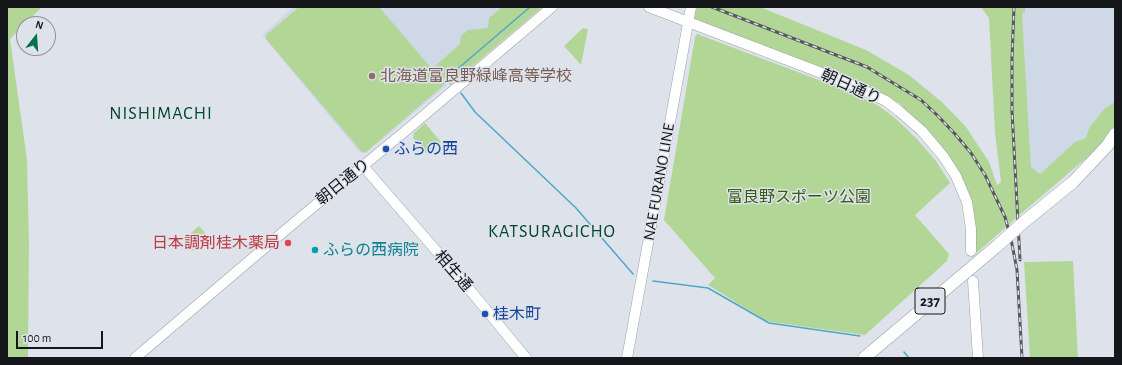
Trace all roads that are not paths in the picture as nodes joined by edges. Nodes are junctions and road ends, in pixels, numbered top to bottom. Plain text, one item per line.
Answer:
1 (552, 7) edge
2 (649, 7) edge
3 (691, 7) edge
4 (689, 22) junction
5 (1115, 134) edge
6 (363, 166) junction
7 (971, 251) dead end
8 (973, 281) dead end
9 (135, 358) edge
10 (526, 358) edge
11 (628, 358) edge
12 (864, 358) edge
13 (978, 358) edge

1 - 6 street, 朝日通り
2 - 4 street, 朝日通り
3 - 4 street, NAE FURANO LINE
4 - 7 street, 朝日通り
4 - 11 street, NAE FURANO LINE
5 - 12 highway, 237, bridge
6 - 9 street, 朝日通り
6 - 10 street, 相生通
8 - 13 street

